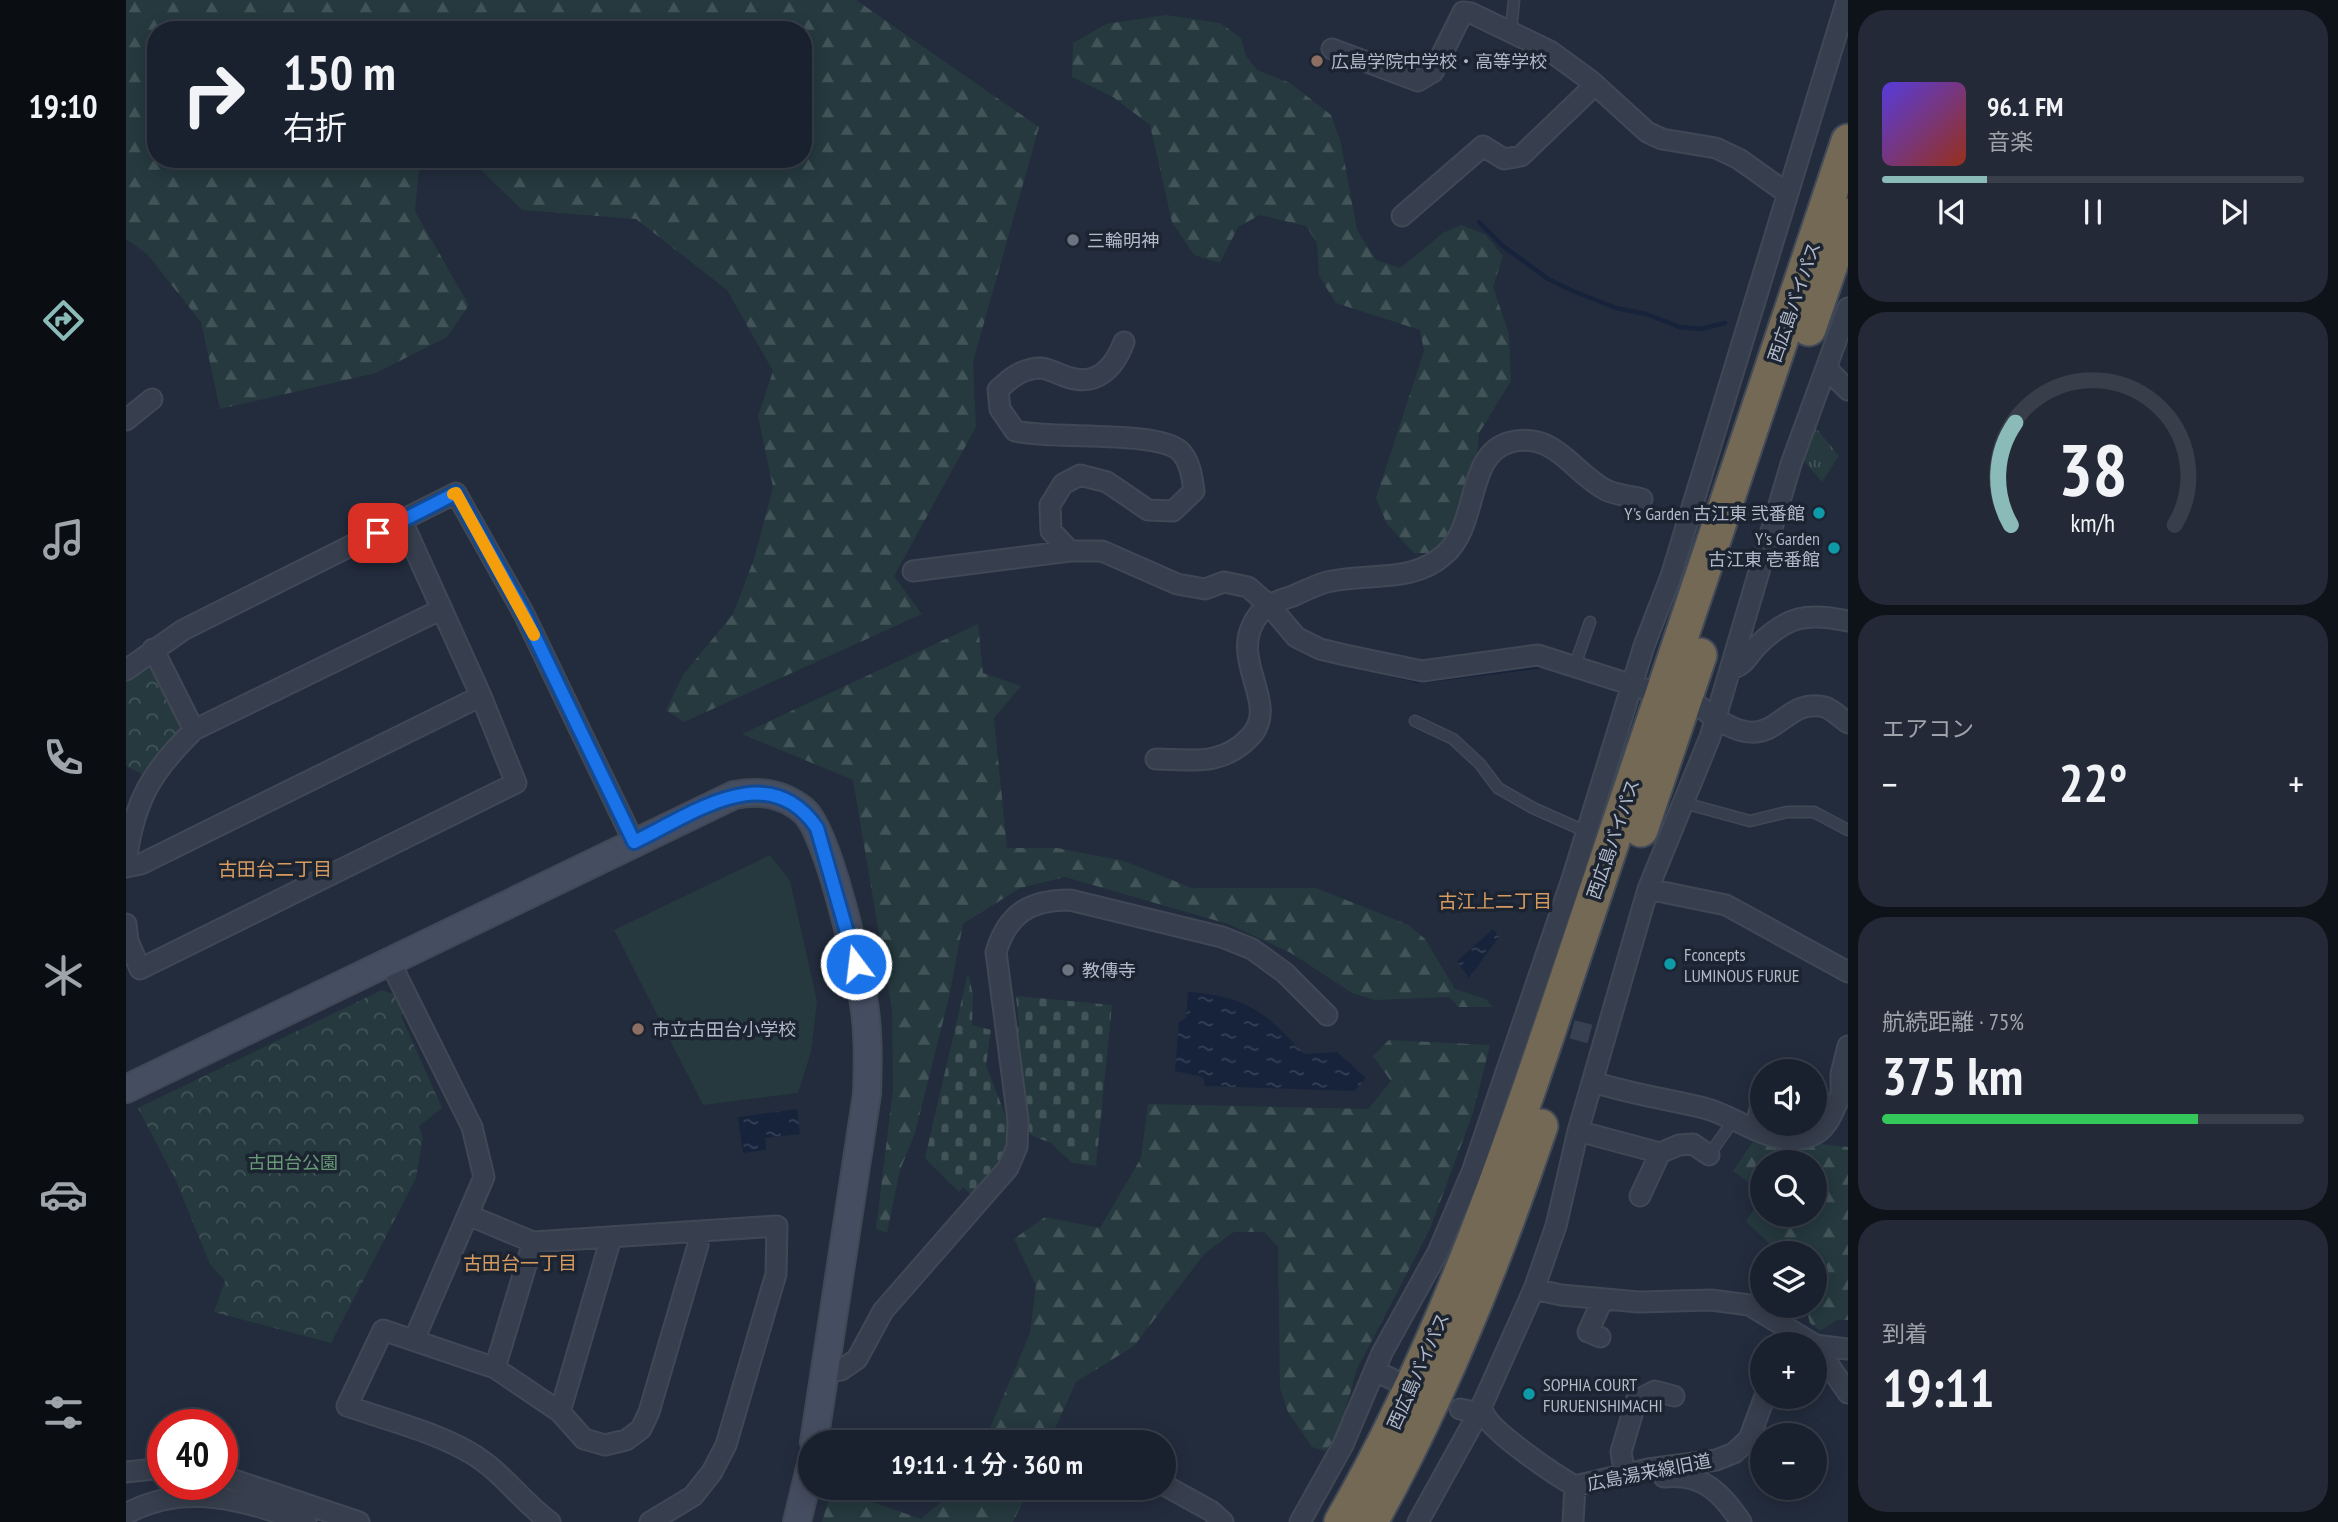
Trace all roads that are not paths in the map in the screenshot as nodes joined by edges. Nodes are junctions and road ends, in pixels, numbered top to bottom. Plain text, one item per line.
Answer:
1 (1514, 0) edge
2 (1847, 0) edge
3 (1511, 30) junction
4 (1332, 49) dead end
5 (1595, 85) junction
6 (1848, 141) edge
7 (1787, 193) junction
8 (1848, 215) edge
9 (1402, 216) dead end
10 (1848, 309) edge
11 (1124, 342) dead end
12 (1825, 371) junction
13 (1848, 390) edge
14 (152, 399) dead end
15 (126, 420) edge
16 (1642, 499) dead end
17 (402, 521) junction
18 (1070, 551) junction
19 (914, 571) dead end
20 (1269, 605) junction
21 (442, 609) junction
22 (1590, 622) dead end
23 (1844, 624) edge
24 (153, 649) junction
25 (1575, 665) junction
26 (1733, 668) junction
27 (126, 670) edge
28 (1640, 687) junction
29 (481, 696) junction
30 (1699, 706) dead end
31 (1716, 720) junction
32 (1415, 721) dead end
33 (1848, 723) edge
34 (194, 730) junction
35 (1156, 759) dead end
36 (1684, 803) junction
37 (1848, 830) edge
38 (1587, 832) junction
39 (634, 842) junction
40 (126, 862) edge
41 (126, 867) edge
42 (1648, 889) junction
43 (126, 924) edge
44 (390, 961) junction
45 (1848, 972) edge
46 (1327, 1015) dead end
47 (1848, 1046) edge
48 (1594, 1083) junction
49 (126, 1089) edge
50 (1845, 1094) edge
51 (1733, 1121) junction
52 (1827, 1123) edge
53 (1750, 1128) edge
54 (1578, 1132) junction
55 (1779, 1136) edge
56 (1811, 1136) edge
57 (1660, 1153) junction
58 (1709, 1155) joint
59 (1640, 1196) dead end
60 (468, 1216) junction
61 (699, 1231) junction
62 (611, 1238) junction
63 (533, 1242) junction
64 (1534, 1289) junction
65 (1603, 1299) junction
66 (1794, 1332) edge
67 (1600, 1337) dead end
68 (414, 1340) junction
69 (1827, 1346) edge
70 (1848, 1349) edge
71 (1827, 1362) edge
72 (495, 1368) junction
73 (824, 1372) junction
74 (1848, 1393) edge
75 (1674, 1396) dead end
76 (1760, 1409) edge
77 (1470, 1410) junction
78 (560, 1412) junction
79 (816, 1430) edge
80 (1648, 1469) junction
81 (147, 1470) edge
82 (126, 1472) edge
83 (1625, 1475) junction
84 (238, 1481) edge
85 (1575, 1486) junction
86 (1176, 1492) edge
87 (802, 1500) edge
88 (126, 1514) edge
89 (306, 1522) edge
90 (359, 1522) edge
91 (550, 1522) edge
92 (650, 1522) edge
93 (797, 1522) edge
94 (1223, 1522) edge
95 (1300, 1522) edge
96 (1342, 1522) edge
97 (1371, 1522) edge
98 (1419, 1522) edge
99 (1573, 1522) edge
100 (1741, 1522) edge

1 - 3 lane
2 - 7 street
3 - 4 street
3 - 5 street
5 - 7 street
5 - 9 street
6 - 96 highway, 西広島バイパス
7 - 28 street
8 - 97 highway, 西広島バイパス
10 - 12 street
11 - 18 street
12 - 13 street
12 - 26 street
14 - 15 street
16 - 20 street
17 - 21 street
17 - 24 street
17 - 39 street
18 - 19 street
18 - 20 street
20 - 25 street
20 - 35 street
21 - 29 street
21 - 34 street
22 - 25 lane
23 - 26 street
24 - 27 street
24 - 34 street
25 - 28 street
26 - 31 street
28 - 38 street
29 - 41 street
29 - 43 street
30 - 31 street
31 - 33 street
31 - 36 street
32 - 38 lane
34 - 40 street
36 - 37 lane
36 - 42 street
38 - 95 street
39 - 44 street
39 - 73 street
42 - 45 street
42 - 48 street
44 - 49 street
44 - 60 street
46 - 73 street
47 - 50 street
48 - 51 street
48 - 54 street
50 - 52 street
51 - 53 street
51 - 58 lane
54 - 57 street
54 - 64 street
55 - 56 street
57 - 58 street
57 - 59 street
60 - 63 street
60 - 68 street
61 - 62 street
61 - 78 street
61 - 92 street
62 - 63 street
62 - 78 street
63 - 72 street
64 - 65 street
64 - 77 street
65 - 66 street
65 - 67 street
68 - 72 street
68 - 91 street
69 - 70 street
71 - 74 street
72 - 78 street
73 - 79 street
75 - 83 street
76 - 80 street, 広島湯来線旧道
77 - 85 street
77 - 98 street
80 - 83 street, 広島湯来線旧道
80 - 100 street
81 - 82 street
83 - 85 street, 広島湯来線旧道
84 - 90 street
85 - 99 street, 広島湯来線旧道
86 - 94 street
87 - 93 street
88 - 89 street

